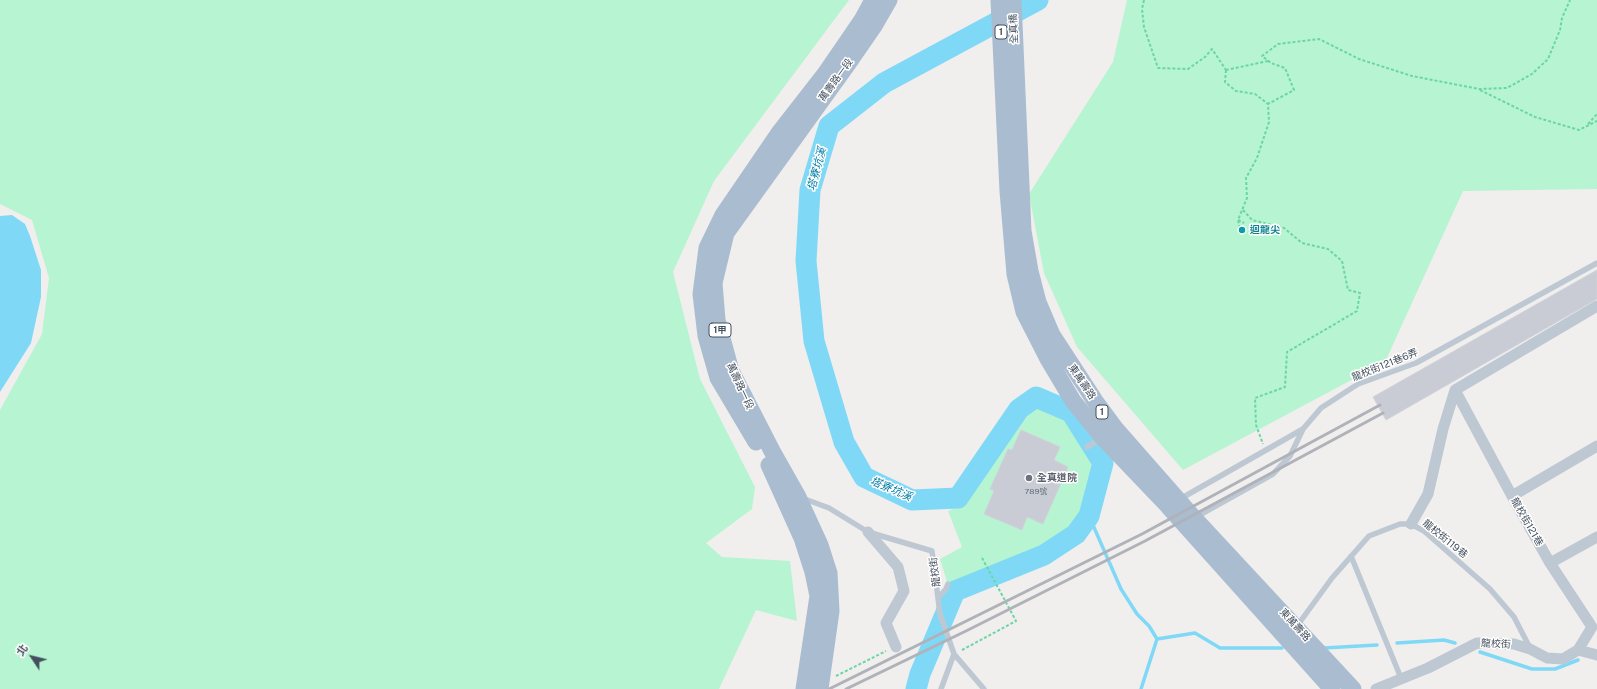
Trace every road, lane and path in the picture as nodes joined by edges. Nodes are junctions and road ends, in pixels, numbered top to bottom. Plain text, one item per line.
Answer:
1 (873, 0) edge
2 (889, 0) edge
3 (999, 0) edge
4 (1013, 0) edge
5 (1144, 0) edge
6 (1570, 0) edge
7 (1009, 61) junction
8 (1268, 61) junction
9 (1226, 70) junction
10 (1479, 89) junction
11 (1268, 104) junction
12 (1597, 114) edge
13 (1597, 121) edge
14 (1586, 127) junction
15 (1243, 210) junction
16 (1238, 220) junction
17 (1244, 223) dead end
18 (1240, 228) dead end
19 (1597, 263) edge
20 (1597, 306) edge
21 (1455, 390) junction
22 (1303, 429) junction
23 (1109, 433) junction
24 (1597, 446) edge
25 (1087, 447) dead end
26 (1265, 451) junction
27 (1512, 496) junction
28 (792, 499) junction
29 (1173, 503) junction
30 (1189, 521) junction
31 (1410, 524) junction
32 (868, 532) junction
33 (1597, 536) edge
34 (981, 556) dead end
35 (1351, 556) junction
36 (1550, 563) junction
37 (948, 584) dead end
38 (938, 598) junction
39 (1595, 626) edge
40 (1292, 633) junction
41 (896, 647) joint
42 (1530, 649) junction
43 (1578, 650) junction
44 (954, 654) junction
45 (1597, 655) edge
46 (1402, 678) junction
47 (827, 686) edge
48 (804, 689) edge
49 (941, 689) edge
50 (984, 689) edge
51 (1332, 689) edge
52 (1353, 689) edge
53 (1376, 689) edge

1 - 28 main road, 萬壽路一段 / 1甲
2 - 28 main road, 萬壽路一段 / 1甲
3 - 7 main road, 全真橋 / 1
4 - 7 main road, 全真橋 / 1
5 - 9 path
6 - 10 path
7 - 23 main road, 東萬壽路 / 1
8 - 9 path
8 - 10 path
8 - 11 path
9 - 11 path
10 - 14 path
11 - 15 path
12 - 14 path
13 - 14 path
15 - 16 path
15 - 26 path
16 - 17 path
16 - 18 path
19 - 22 lane, 龍校街121巷6弄
20 - 21 street
21 - 27 street, 龍校街121巷
21 - 31 street
22 - 26 lane, 龍校街121巷6弄
22 - 30 lane
23 - 25 lane
23 - 29 main road, 東萬壽路 / 1
24 - 27 street
26 - 29 lane, 龍校街121巷6弄
27 - 36 street, 龍校街121巷
28 - 32 lane, 龍校街
28 - 47 main road, 萬壽路一段 / 1甲
28 - 48 main road, 萬壽路一段 / 1甲
29 - 30 main road, 東萬壽路 / 1
30 - 40 main road, 東萬壽路 / 1
31 - 35 lane, 龍校街119巷
31 - 42 lane, 龍校街119巷
32 - 38 lane, 龍校街
32 - 41 street
33 - 36 street
34 - 44 path
35 - 40 lane, 龍校街119巷
35 - 46 lane
36 - 39 street, 龍校街121巷
37 - 38 lane
38 - 44 lane, 龍校街
39 - 43 street, 龍校街121巷
40 - 51 main road, 東萬壽路 / 1
40 - 52 main road, 東萬壽路 / 1
41 - 47 path
42 - 43 street, 龍校街
42 - 46 street, 龍校街
43 - 45 street
44 - 49 lane
44 - 50 lane, 龍校街
46 - 53 street, 龍校街

